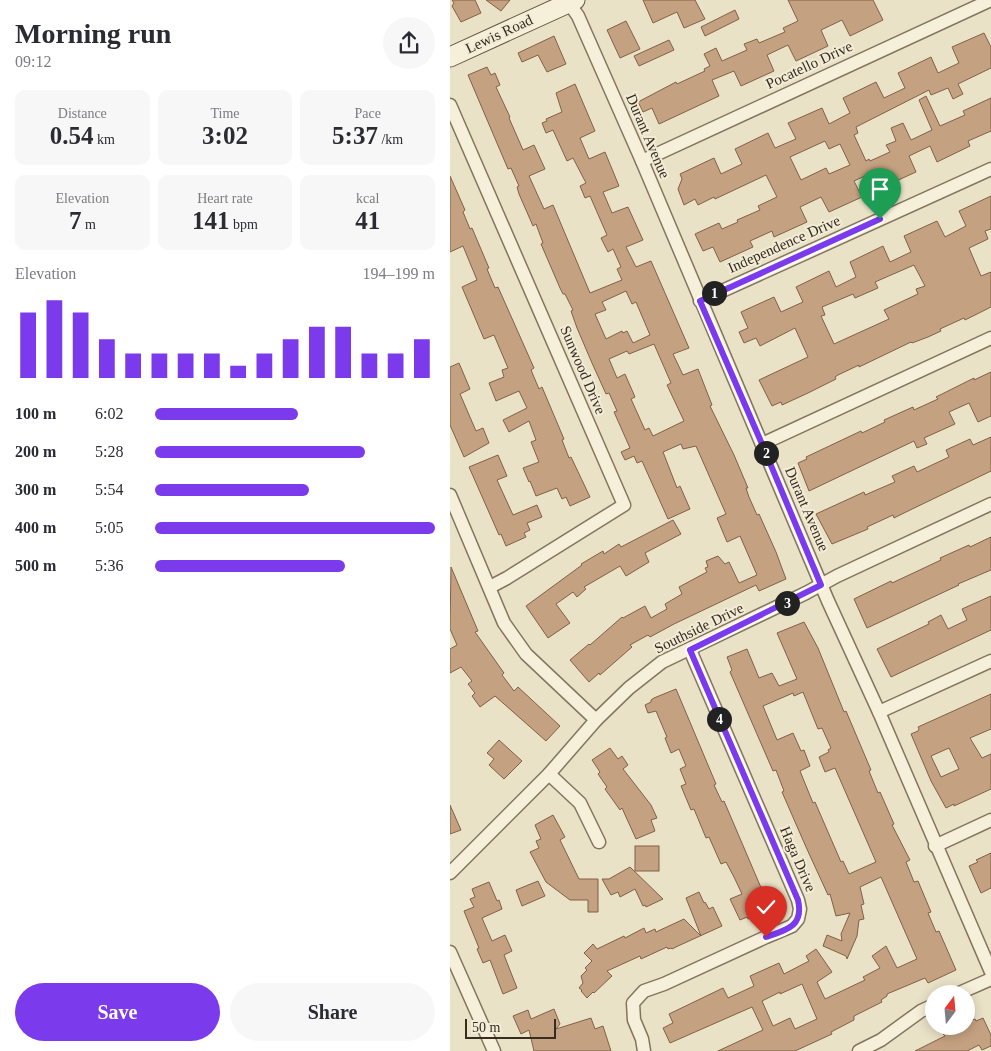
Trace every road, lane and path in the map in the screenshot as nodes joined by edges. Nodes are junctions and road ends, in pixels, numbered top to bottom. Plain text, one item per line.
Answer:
1 (991, 0) edge
2 (572, 1) edge
3 (450, 57) edge
4 (450, 105) edge
5 (642, 161) junction
6 (991, 169) edge
7 (700, 301) junction
8 (991, 338) edge
9 (762, 444) junction
10 (450, 495) edge
11 (991, 504) edge
12 (821, 585) junction
13 (490, 587) junction
14 (690, 650) junction
15 (991, 661) edge
16 (879, 712) junction
17 (596, 720) junction
18 (549, 774) junction
19 (991, 820) edge
20 (599, 842) dead end
21 (935, 846) junction
22 (450, 873) edge
23 (450, 952) edge
24 (991, 972) edge
25 (991, 979) edge
26 (975, 986) edge
27 (925, 1009) edge
28 (494, 1051) edge
29 (644, 1051) edge
30 (859, 1051) edge

1 - 5 street, Pocatello Drive
2 - 3 street, Lewis Road
2 - 5 street, Durant Avenue
4 - 13 street, Sunwood Drive
5 - 7 street, Durant Avenue
6 - 7 street, Independence Drive
7 - 9 street, Durant Avenue
8 - 9 street
9 - 12 street, Durant Avenue
10 - 13 street
11 - 12 street, Southside Drive
12 - 14 street, Southside Drive
12 - 16 street, Durant Avenue
13 - 17 street
14 - 17 street, Southside Drive
14 - 29 street, Haga Drive
15 - 16 street
16 - 21 street, Durant Avenue
17 - 18 street, Southside Drive
18 - 20 street
18 - 22 street, Southside Drive
19 - 21 street
21 - 24 street, Durant Avenue
23 - 28 street
25 - 26 street
27 - 30 street

